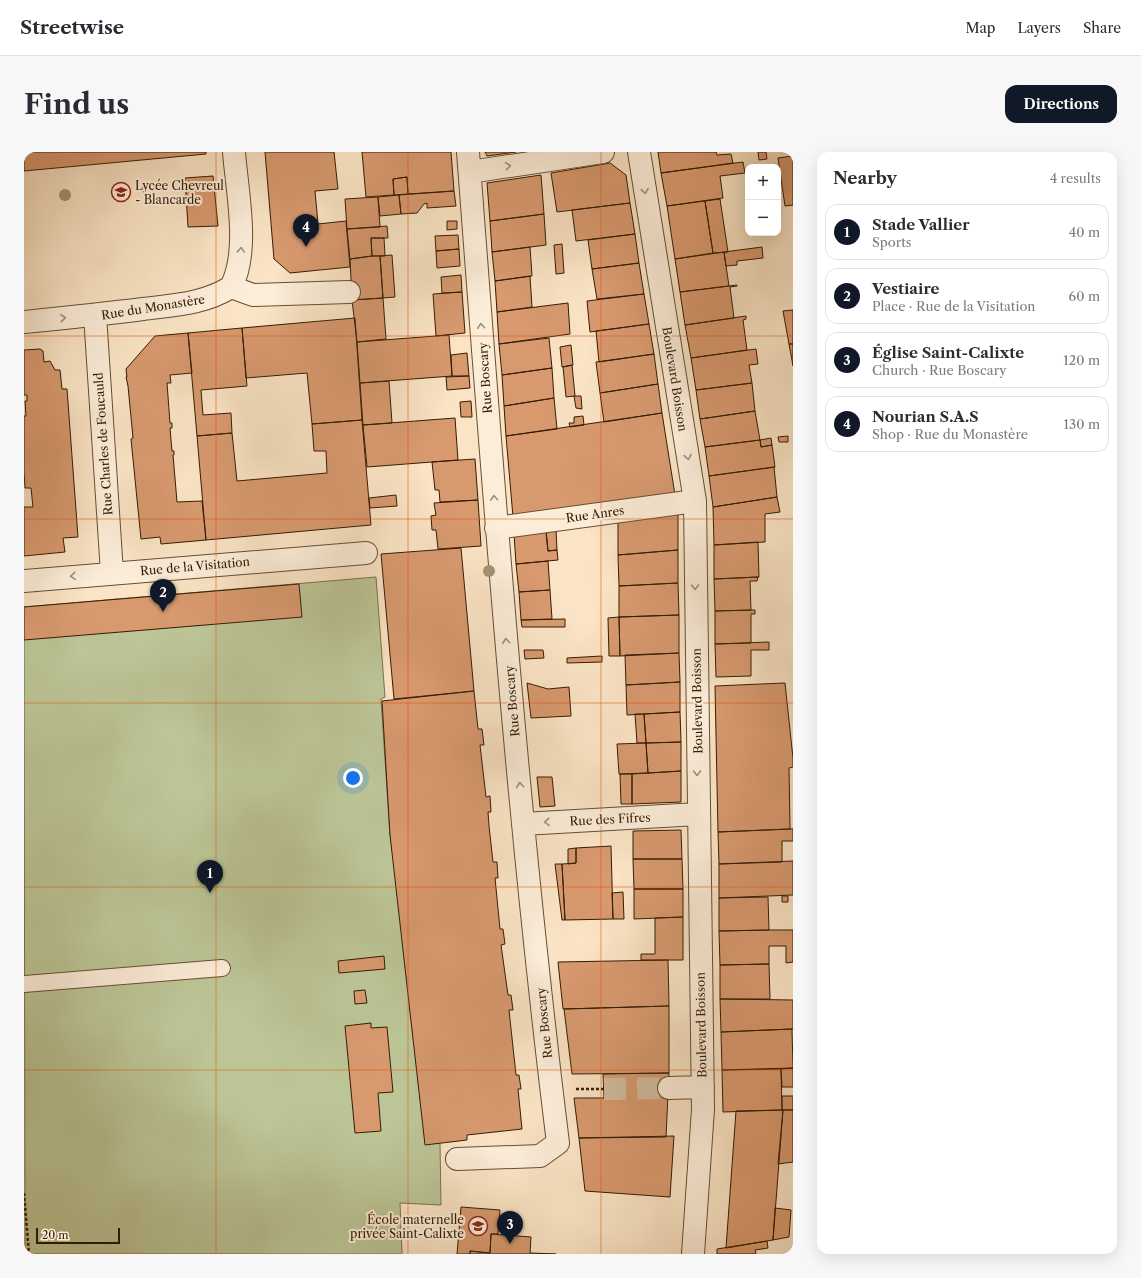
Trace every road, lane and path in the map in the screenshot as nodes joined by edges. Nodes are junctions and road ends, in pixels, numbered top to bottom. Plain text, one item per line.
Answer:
1 (234, 152) edge
2 (603, 152) edge
3 (639, 152) edge
4 (469, 162) edge
5 (231, 287) junction
6 (349, 292) dead end
7 (95, 315) junction
8 (24, 322) edge
9 (695, 501) junction
10 (496, 528) junction
11 (366, 552) dead end
12 (112, 573) junction
13 (24, 581) edge
14 (698, 814) junction
15 (523, 824) junction
16 (222, 968) dead end
17 (24, 984) edge
18 (702, 1087) junction
19 (669, 1088) tunnel mouth
20 (457, 1159) dead end
21 (24, 1193) edge
22 (29, 1254) edge
23 (693, 1254) edge

5 -> 1 street
4 -> 2 street
3 -> 9 street, Boulevard Boisson
10 -> 4 street, Rue Boscary
5 - 6 street
5 - 7 street, Rue du Monastère
8 -> 7 street, Rue du Monastère
7 - 12 street, Rue Charles de Foucauld
9 - 10 street, Rue Anres
9 -> 14 street, Boulevard Boisson
15 -> 10 street, Rue Boscary
11 - 12 street, Rue de la Visitation
12 -> 13 street, Rue de la Visitation
14 -> 15 street, Rue des Fifres
14 - 18 street, Boulevard Boisson
15 - 20 street, Rue Boscary
16 - 17 lane
18 - 19 street
18 - 23 street, Boulevard Boisson
21 - 22 path

